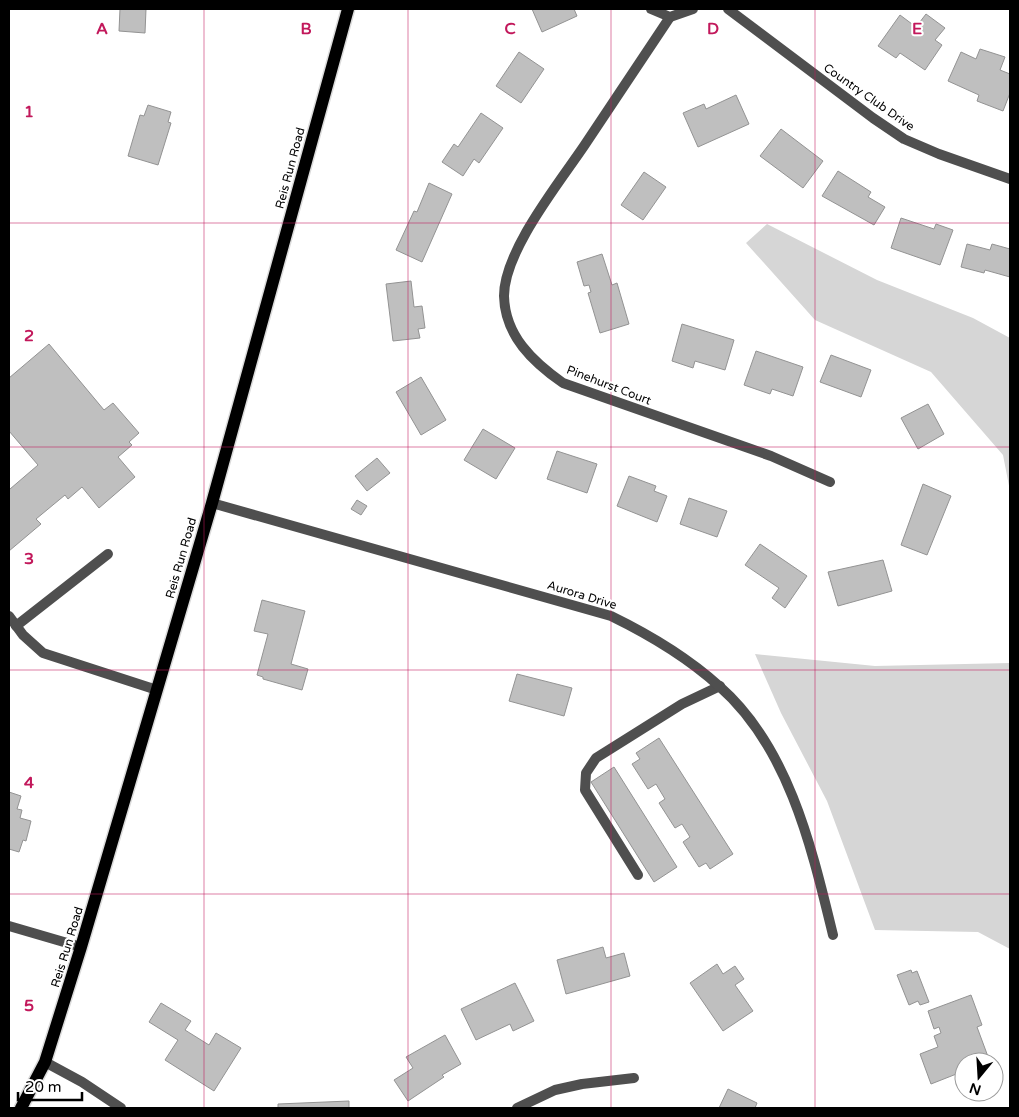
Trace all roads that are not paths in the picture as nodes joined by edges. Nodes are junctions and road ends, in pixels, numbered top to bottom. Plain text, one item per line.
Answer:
1 (348, 9) edge
2 (651, 9) edge
3 (693, 9) edge
4 (728, 9) edge
5 (670, 16) junction
6 (1010, 179) edge
7 (830, 482) dead end
8 (212, 503) junction
9 (108, 554) dead end
10 (9, 616) edge
11 (16, 626) junction
12 (720, 686) junction
13 (157, 690) junction
14 (638, 875) dead end
15 (9, 926) edge
16 (833, 935) dead end
17 (81, 948) junction
18 (45, 1062) junction
19 (634, 1078) dead end
20 (21, 1108) edge
21 (121, 1108) edge
22 (517, 1108) edge

1 - 8 main road, Reis Run Road
2 - 5 street
3 - 5 street
4 - 6 street, Country Club Drive
5 - 7 street, Pinehurst Court
8 - 12 street, Aurora Drive
8 - 13 main road, Reis Run Road
9 - 11 street
10 - 11 street
11 - 13 street
12 - 14 street
12 - 16 street, Aurora Drive
13 - 17 main road, Reis Run Road
15 - 17 street
17 - 18 main road, Reis Run Road
18 - 20 main road, Reis Run Road
18 - 21 street
19 - 22 street

